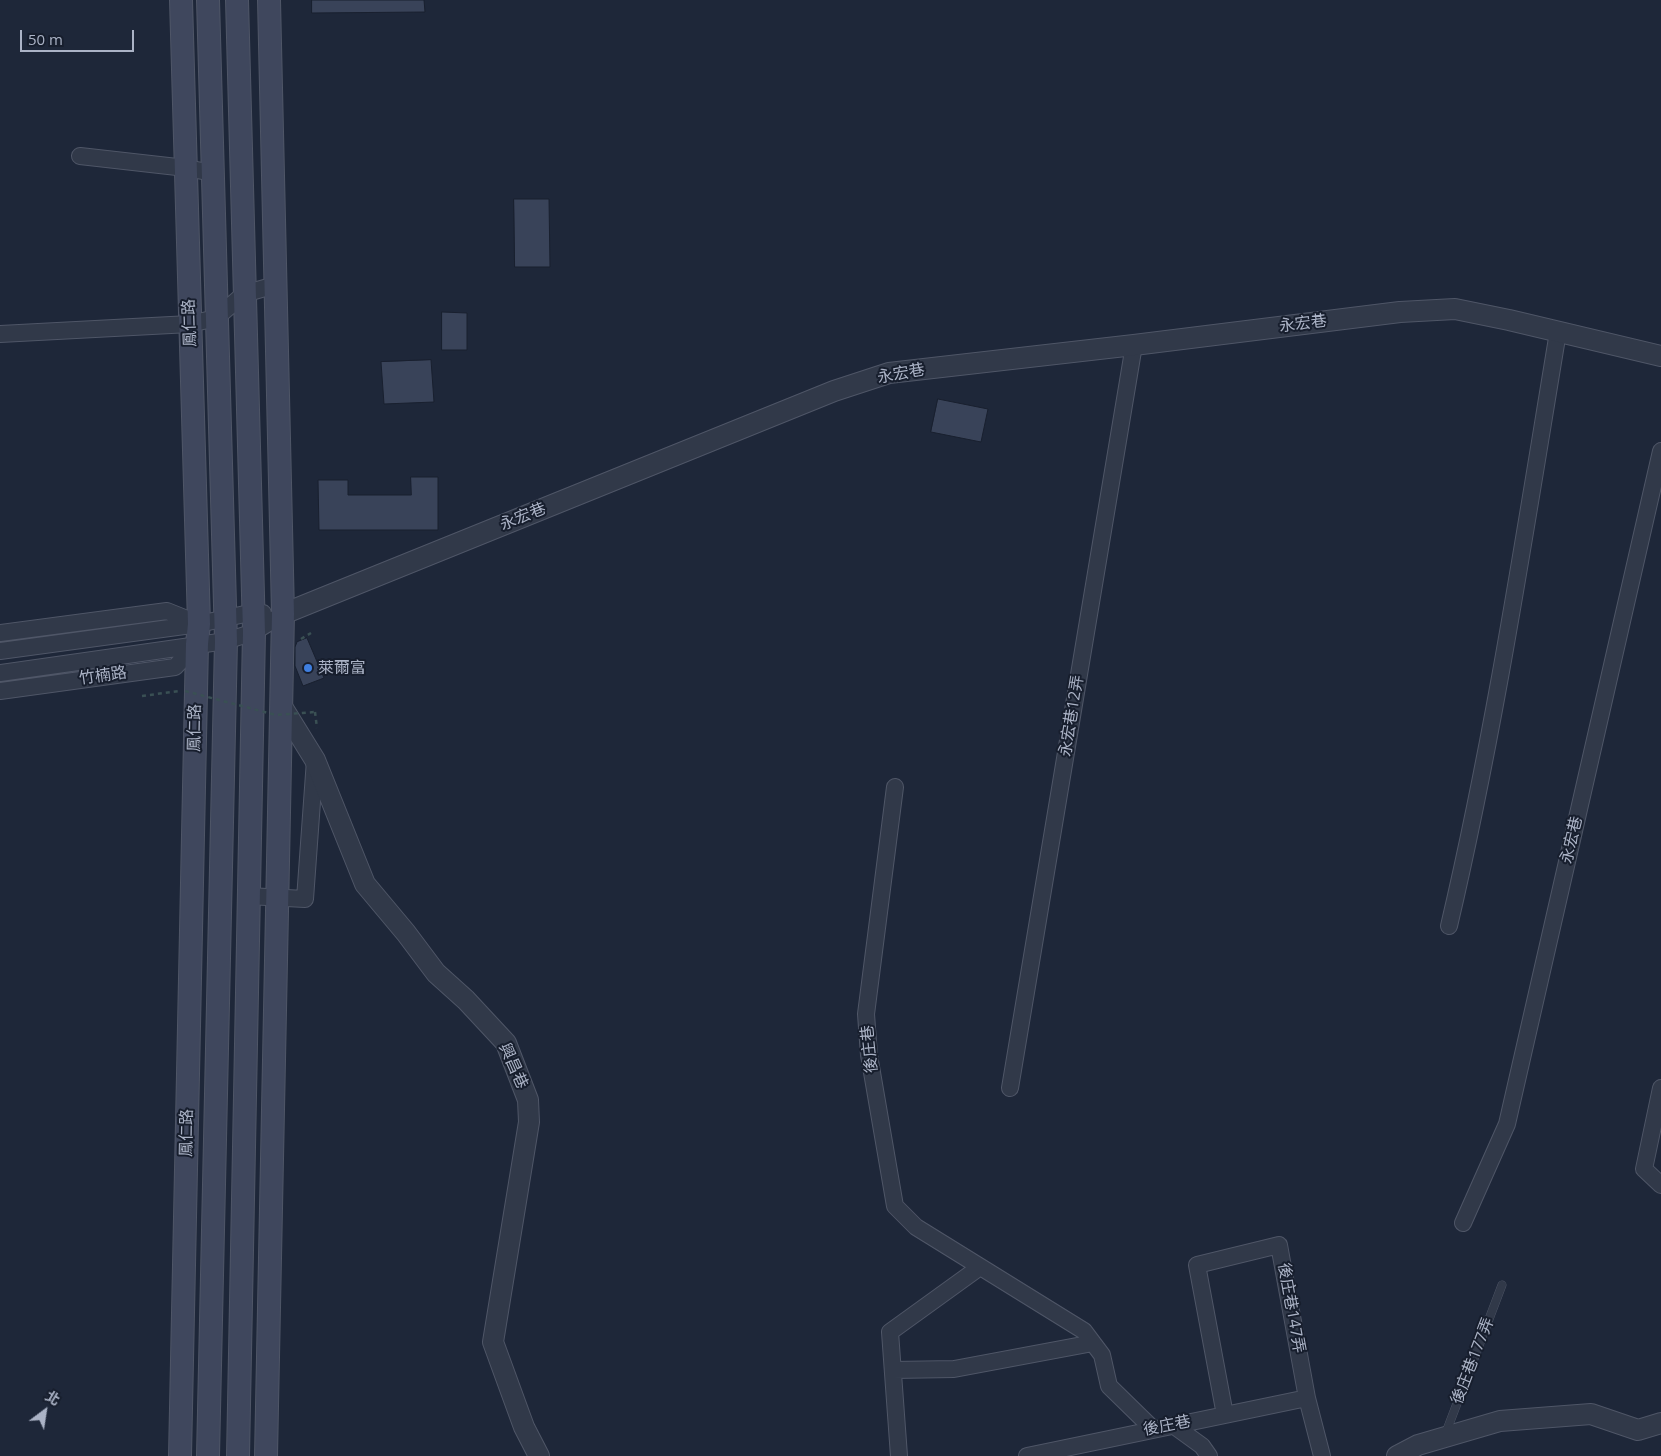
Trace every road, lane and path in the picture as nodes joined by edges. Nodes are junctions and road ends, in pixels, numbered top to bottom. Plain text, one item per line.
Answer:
1 (181, 0) edge
2 (208, 0) edge
3 (238, 0) edge
4 (269, 0) edge
5 (80, 156) dead end
6 (186, 168) junction
7 (213, 173) junction
8 (275, 285) junction
9 (244, 294) junction
10 (216, 318) junction
11 (190, 324) junction
12 (1558, 332) junction
13 (0, 334) edge
14 (1134, 345) junction
15 (1661, 356) edge
16 (1661, 451) edge
17 (283, 614) junction
18 (226, 617) junction
19 (254, 622) junction
20 (0, 633) edge
21 (198, 634) junction
22 (226, 641) junction
23 (0, 651) edge
24 (0, 673) edge
25 (0, 691) edge
26 (142, 696) dead end
27 (281, 705) junction
28 (315, 712) dead end
29 (314, 760) junction
30 (895, 787) dead end
31 (248, 896) junction
32 (277, 898) junction
33 (1449, 926) dead end
34 (1010, 1088) dead end
35 (1661, 1088) edge
36 (1661, 1184) edge
37 (1463, 1223) dead end
38 (980, 1267) junction
39 (1502, 1285) dead end
40 (1093, 1343) junction
41 (893, 1370) junction
42 (1307, 1398) junction
43 (1225, 1415) junction
44 (1661, 1423) edge
45 (1172, 1425) junction
46 (1153, 1429) junction
47 (1444, 1437) junction
48 (180, 1456) edge
49 (208, 1456) edge
50 (238, 1456) edge
51 (266, 1456) edge
52 (539, 1456) edge
53 (899, 1456) edge
54 (1027, 1456) edge
55 (1209, 1456) edge
56 (1322, 1456) edge
57 (1397, 1456) edge

1 - 6 main road, 鳳仁路
2 - 7 main road, 鳳仁路
3 - 9 main road
4 - 8 main road
5 - 6 street
6 - 7 street
6 - 11 main road, 鳳仁路
7 - 10 main road, 鳳仁路
8 - 9 street
8 - 17 main road
9 - 10 street
9 - 19 main road
10 - 11 street
10 - 18 main road, 鳳仁路
11 - 13 street
11 - 21 main road, 鳳仁路
12 - 14 street, 永宏巷
12 - 15 street, 永宏巷
12 - 33 street
14 - 17 street, 永宏巷
14 - 34 street, 永宏巷12弄
16 - 37 street, 永宏巷
17 - 19 street, 竹楠路
17 - 27 main road
18 - 19 street, 竹楠路
18 - 21 street, 竹楠路
18 - 22 main road, 鳳仁路
19 - 22 street, 竹楠路
19 - 31 main road
20 - 21 street, 竹楠路
21 - 22 street, 竹楠路
21 - 23 street, 竹楠路
21 - 24 street, 竹楠路
21 - 25 street, 竹楠路
21 - 48 main road, 鳳仁路
22 - 49 main road, 鳳仁路
26 - 28 path, bridge
27 - 29 street, 興昌巷
27 - 32 main road
29 - 32 street
29 - 52 street, 興昌巷
30 - 38 street, 後庄巷
31 - 32 street
31 - 50 main road
32 - 51 main road
35 - 36 street
38 - 40 street, 後庄巷
38 - 41 street
39 - 47 lane, 後庄巷177弄
40 - 41 street
40 - 46 street, 後庄巷
41 - 53 street
42 - 43 street, 後庄巷
42 - 43 street, 後庄巷147弄
42 - 56 street, 後庄巷147弄
43 - 45 street, 後庄巷
44 - 47 street
45 - 46 street, 後庄巷
45 - 55 street
46 - 54 street, 後庄巷
47 - 57 street

